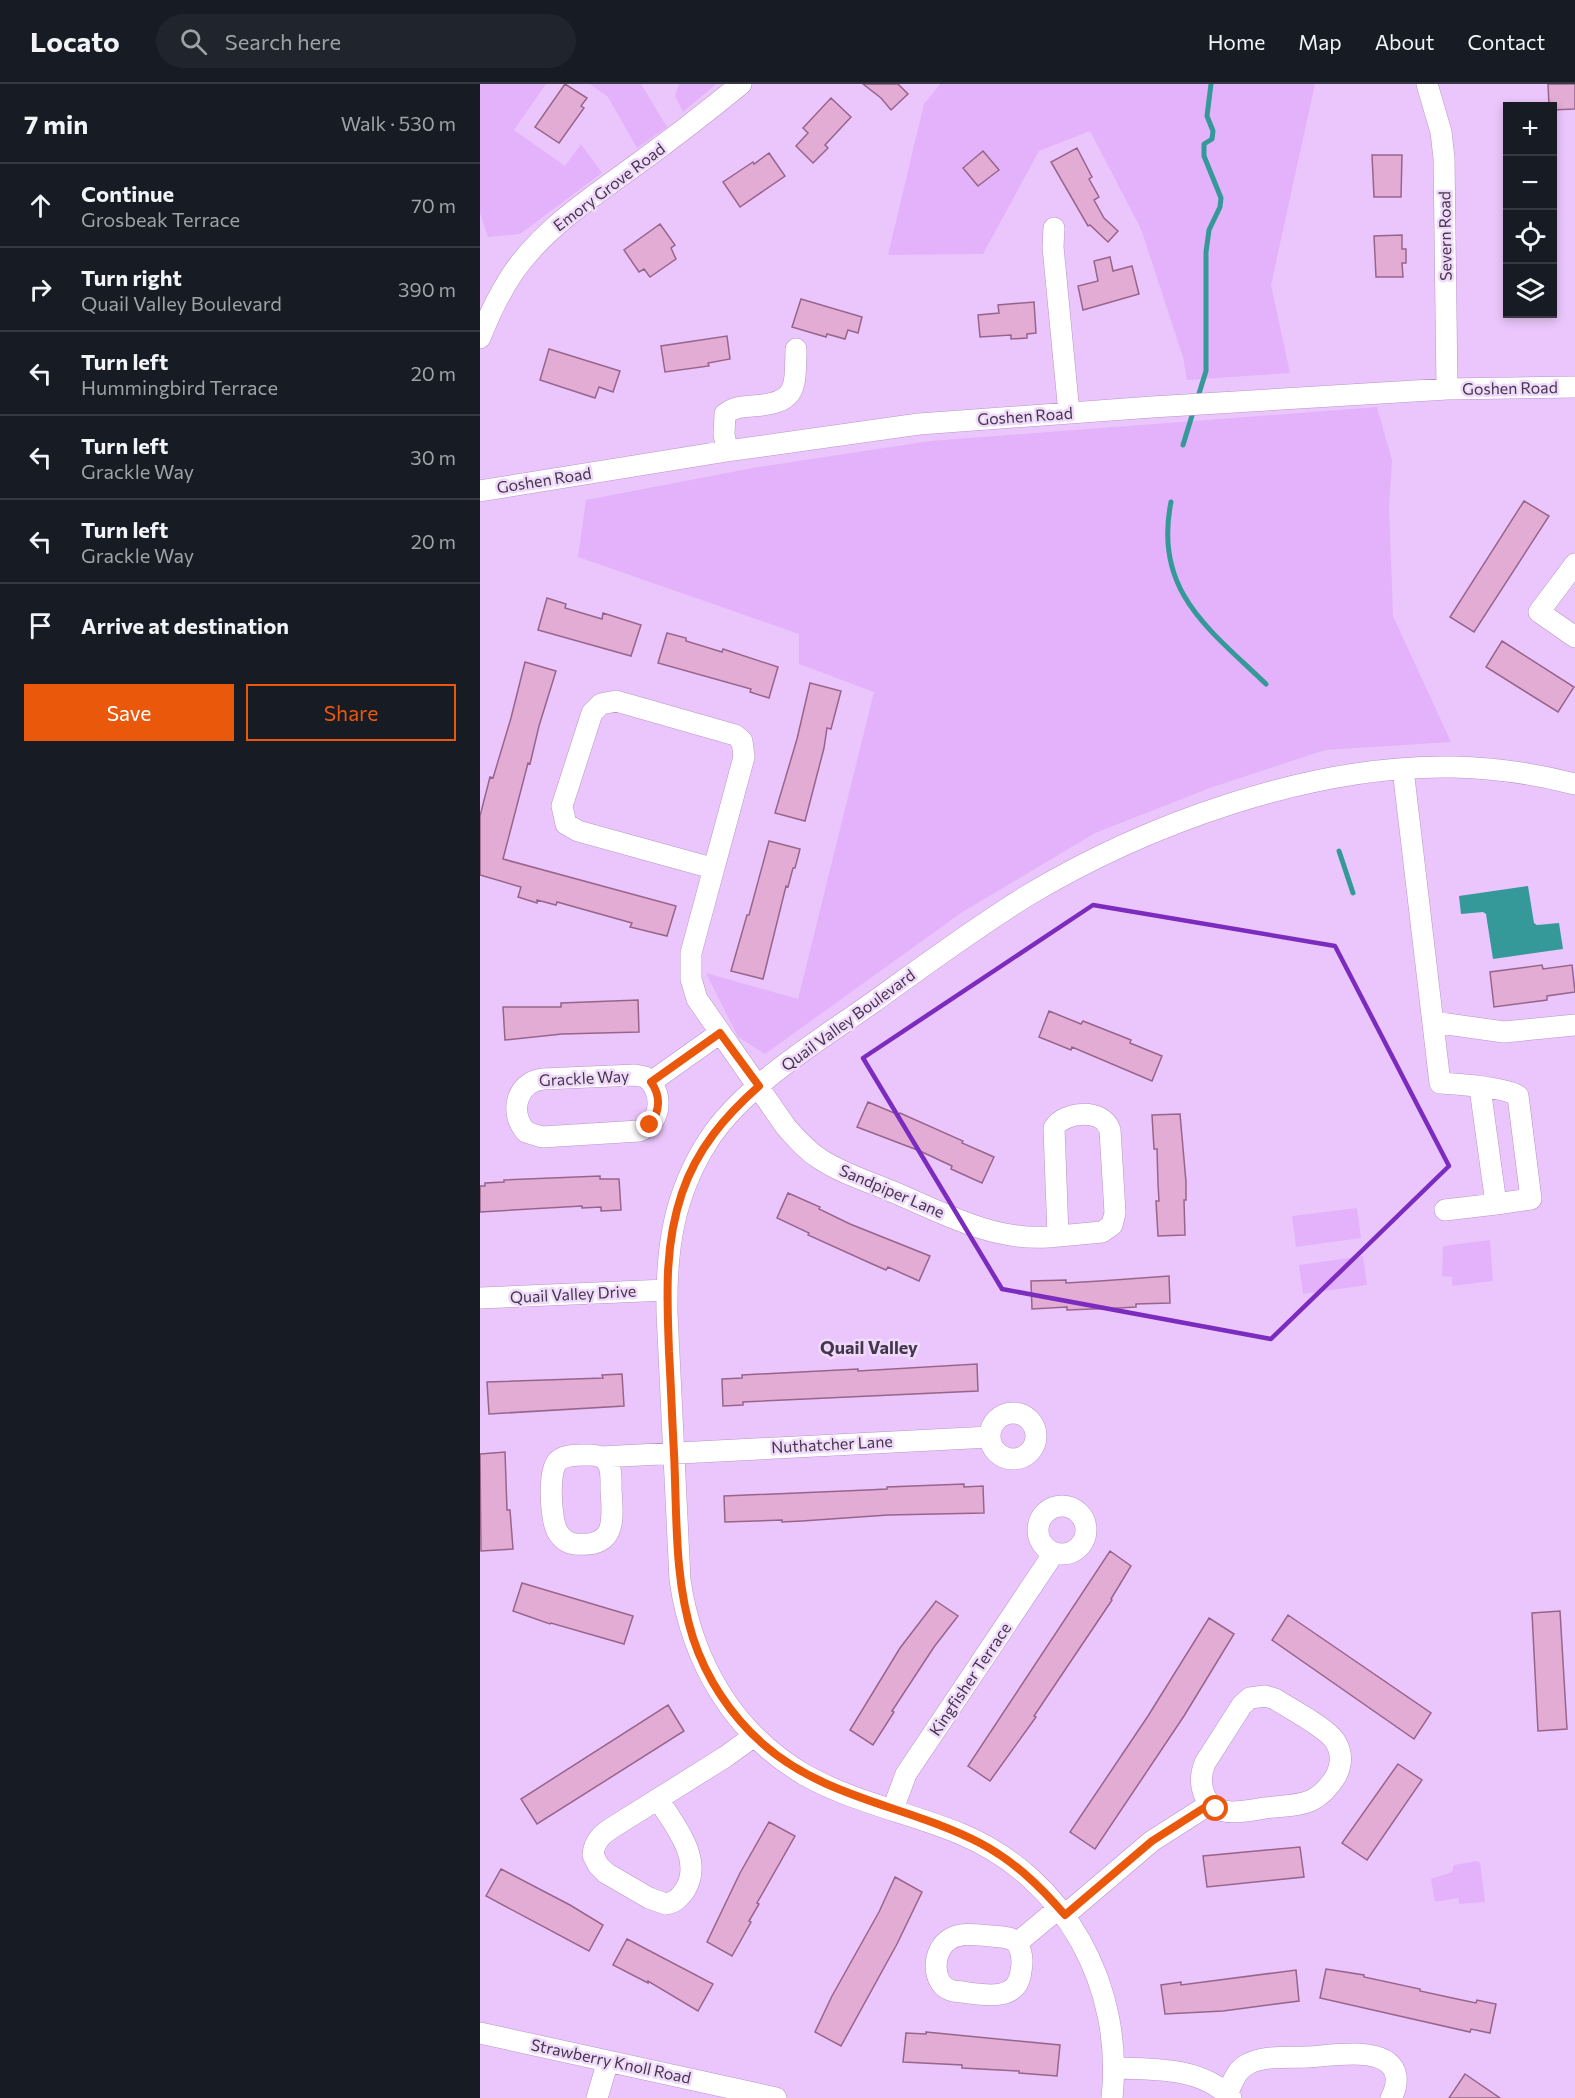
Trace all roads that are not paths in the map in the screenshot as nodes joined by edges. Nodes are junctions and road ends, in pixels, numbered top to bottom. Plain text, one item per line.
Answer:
1 (741, 84) edge
2 (1427, 84) edge
3 (1054, 228) dead end
4 (486, 302) edge
5 (480, 338) edge
6 (796, 349) dead end
7 (1575, 387) edge
8 (1447, 389) junction
9 (1069, 413) junction
10 (727, 451) junction
11 (480, 491) edge
12 (1575, 564) edge
13 (1575, 637) edge
14 (1403, 769) junction
15 (1575, 784) edge
16 (712, 868) junction
17 (1433, 1022) junction
18 (1575, 1025) edge
19 (720, 1033) junction
20 (651, 1082) junction
21 (759, 1086) junction
22 (1480, 1088) junction
23 (1496, 1204) junction
24 (1445, 1210) dead end
25 (1058, 1236) junction
26 (667, 1290) junction
27 (480, 1298) edge
28 (990, 1437) dead end
29 (674, 1452) junction
30 (601, 1457) dead end
31 (1054, 1553) dead end
32 (754, 1736) junction
33 (658, 1799) junction
34 (1210, 1804) junction
35 (893, 1809) junction
36 (1062, 1911) junction
37 (1017, 1943) dead end
38 (480, 2033) edge
39 (608, 2061) junction
40 (1114, 2068) junction
41 (1229, 2096) edge
42 (597, 2098) edge
43 (776, 2098) edge
44 (1112, 2098) edge
45 (1391, 2098) edge

1 - 4 street, Emory Grove Road
2 - 8 street, Severn Road
3 - 9 street
4 - 5 street, Emory Grove Road
6 - 10 street
7 - 8 street, Goshen Road
8 - 9 street, Goshen Road
9 - 10 street, Goshen Road
10 - 11 street, Goshen Road
12 - 13 street
14 - 15 street, Quail Valley Boulevard
14 - 17 street
14 - 21 street, Quail Valley Boulevard
16 - 16 street, Sandpiper Lane
16 - 19 street, Sandpiper Lane
17 - 18 street
17 - 22 street
19 - 20 street, Grackle Way
19 - 21 street, Sandpiper Lane
20 - 20 street, Grackle Way
21 - 25 street, Sandpiper Lane
21 - 26 street, Quail Valley Boulevard
22 - 23 street
22 - 23 street
23 - 24 street
25 - 25 street, Sandpiper Lane
26 - 27 street, Quail Valley Drive
26 - 29 street, Quail Valley Boulevard
28 - 29 street, Nuthatcher Lane
29 - 30 street, Nuthatcher Lane
29 - 32 street, Quail Valley Boulevard
31 - 35 street, Kingfisher Terrace
32 - 33 street
32 - 35 street, Quail Valley Boulevard
33 - 33 street
34 - 34 street
34 - 36 street
35 - 36 street, Quail Valley Boulevard
36 - 37 street
36 - 40 street, Quail Valley Boulevard
38 - 39 street, Strawberry Knoll Road
39 - 42 street
39 - 43 street, Strawberry Knoll Road
40 - 41 street
40 - 44 street, Quail Valley Boulevard
41 - 45 street

